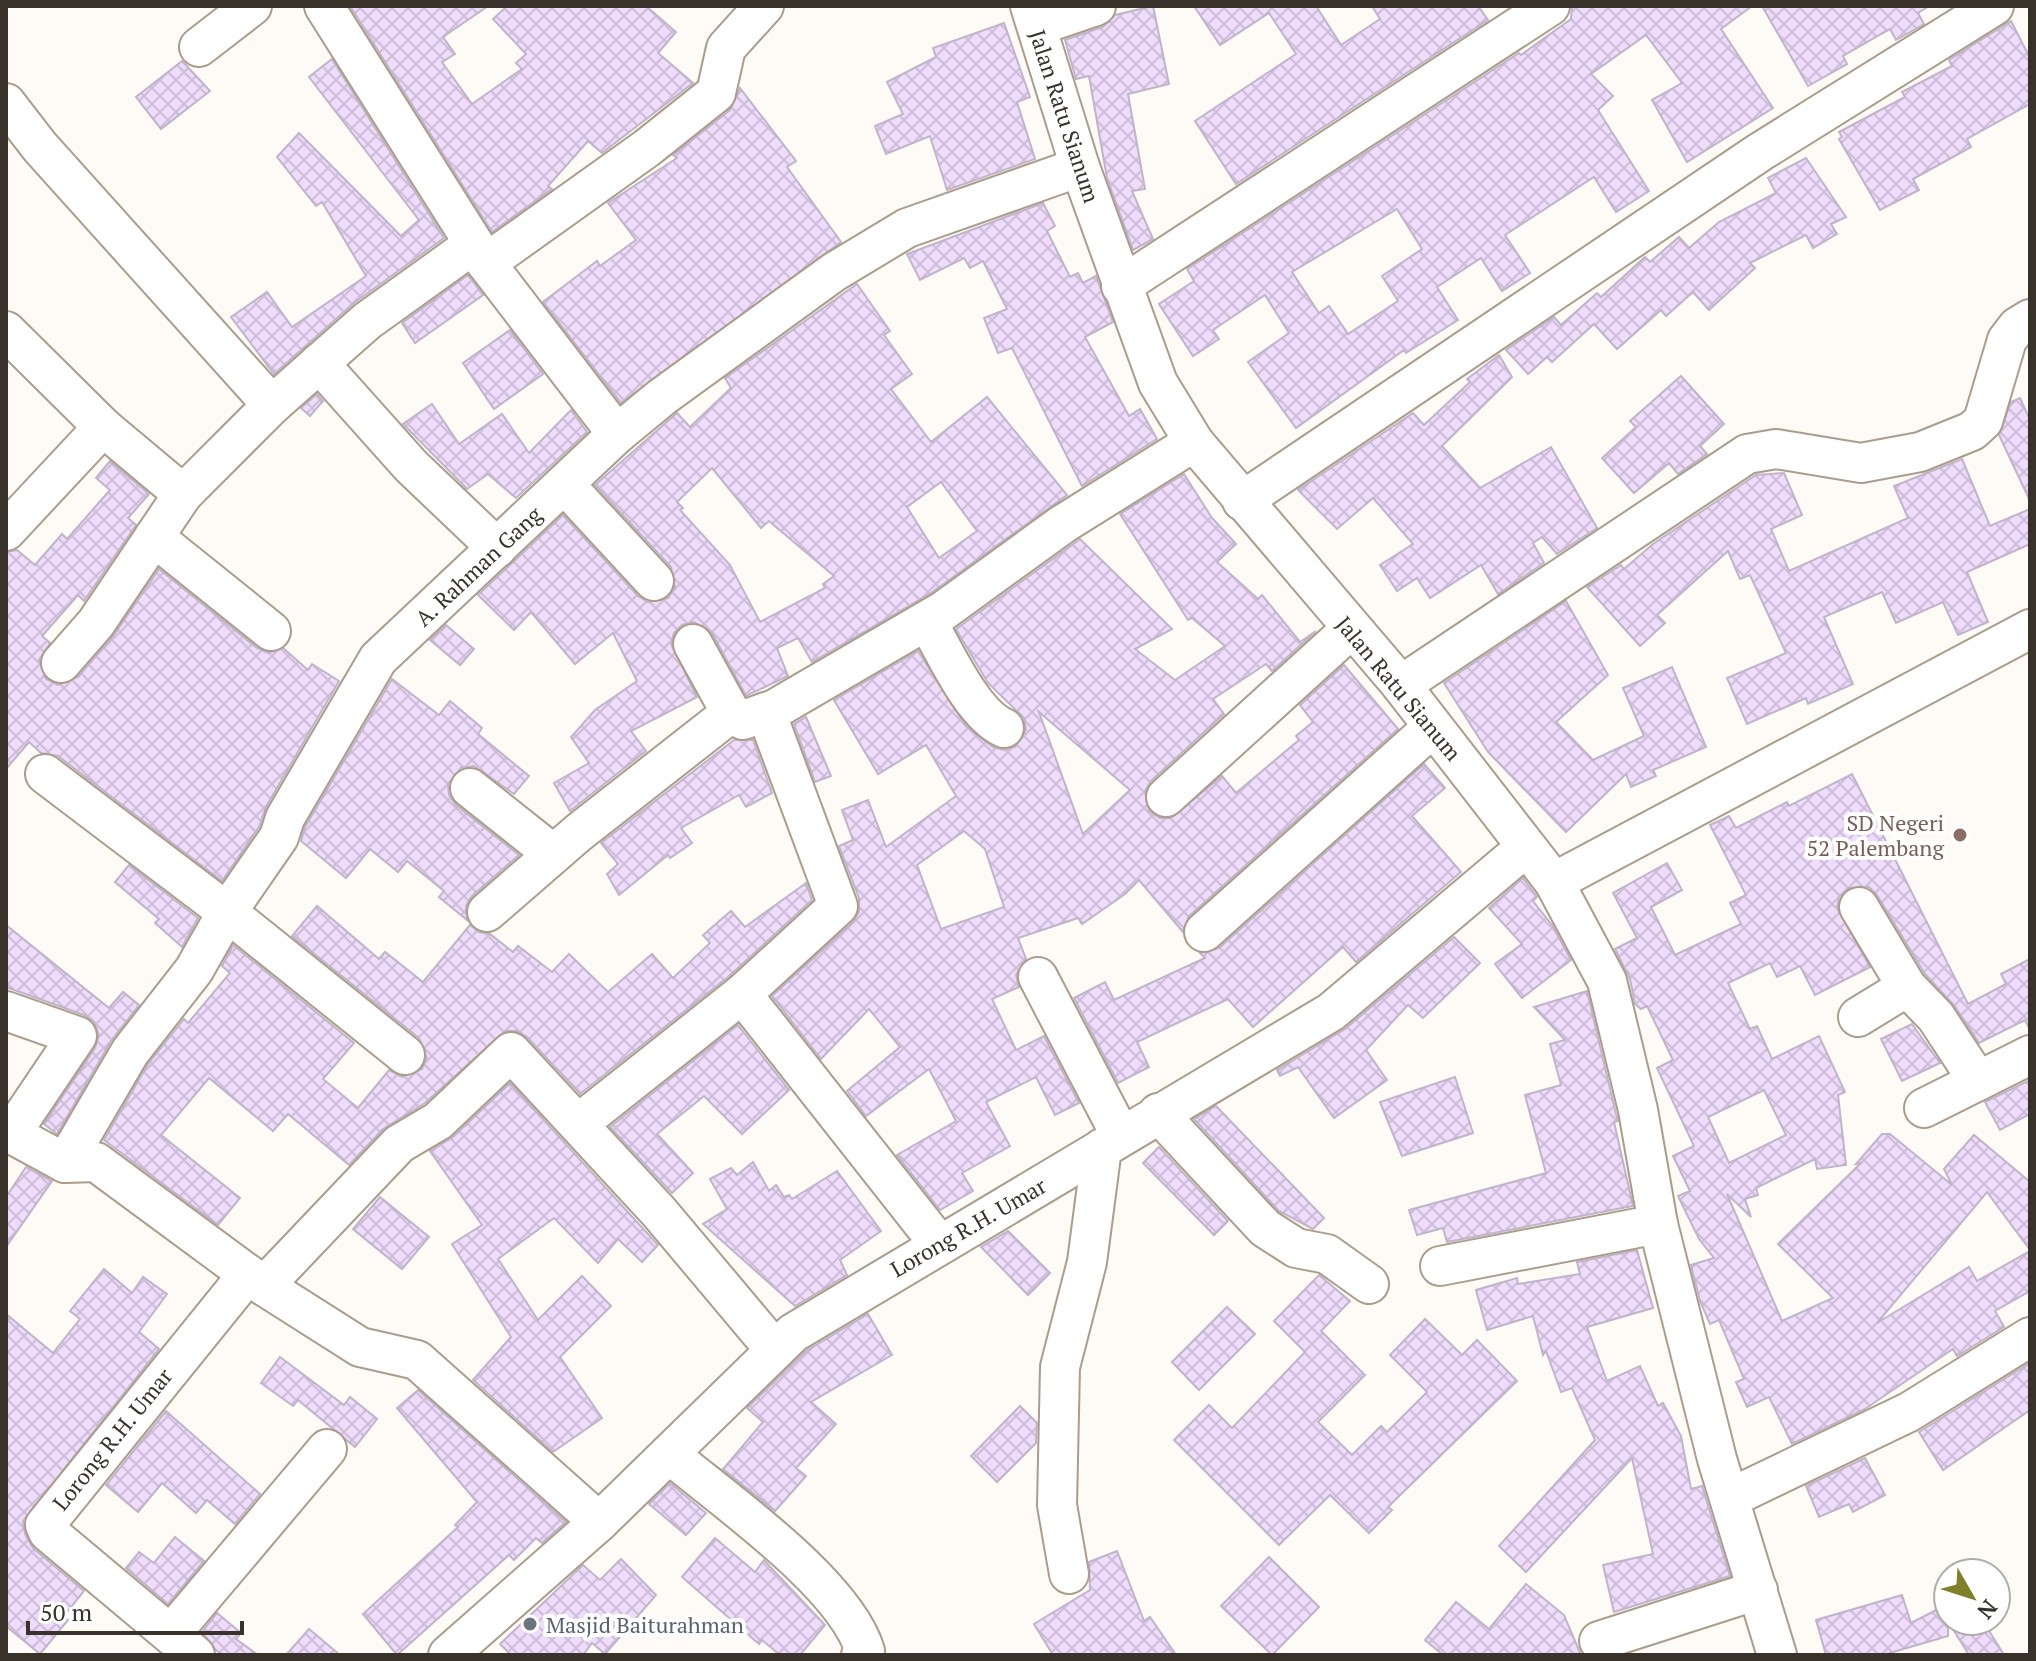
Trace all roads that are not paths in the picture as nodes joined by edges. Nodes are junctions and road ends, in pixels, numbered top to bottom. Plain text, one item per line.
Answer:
1 (252, 6) edge
2 (324, 6) edge
3 (764, 6) edge
4 (1096, 6) edge
5 (1550, 6) edge
6 (1994, 6) edge
7 (1033, 16) edge
8 (199, 47) dead end
9 (6, 103) edge
10 (1080, 167) junction
11 (480, 253) junction
12 (1121, 286) junction
13 (2030, 319) edge
14 (6, 331) edge
15 (319, 363) junction
16 (272, 405) junction
17 (103, 427) junction
18 (617, 434) junction
19 (1194, 442) junction
20 (565, 485) junction
21 (183, 494) junction
22 (1242, 501) junction
23 (6, 531) edge
24 (154, 537) junction
25 (497, 548) junction
26 (654, 581) dead end
27 (927, 621) junction
28 (1351, 629) junction
29 (2030, 629) edge
30 (271, 631) dead end
31 (693, 644) dead end
32 (61, 663) dead end
33 (1401, 685) junction
34 (749, 712) junction
35 (1433, 727) junction
36 (1004, 728) dead end
37 (45, 774) dead end
38 (470, 788) dead end
39 (1166, 797) dead end
40 (1526, 847) junction
41 (553, 854) junction
42 (1554, 882) junction
43 (1859, 907) dead end
44 (227, 912) junction
45 (487, 912) dead end
46 (1204, 932) dead end
47 (1038, 977) dead end
48 (1907, 987) junction
49 (742, 994) junction
50 (6, 1011) edge
51 (1858, 1017) dead end
52 (405, 1055) dead end
53 (2030, 1055) edge
54 (1978, 1081) junction
55 (1924, 1108) dead end
56 (1158, 1113) junction
57 (578, 1124) junction
58 (9, 1132) edge
59 (1111, 1142) junction
60 (65, 1163) junction
61 (1658, 1224) junction
62 (939, 1244) junction
63 (1440, 1266) dead end
64 (256, 1280) junction
65 (1369, 1284) dead end
66 (2030, 1337) edge
67 (775, 1350) junction
68 (327, 1449) dead end
69 (669, 1454) junction
70 (1730, 1498) junction
71 (599, 1522) junction
72 (1069, 1574) dead end
73 (1758, 1590) junction
74 (1599, 1641) dead end
75 (183, 1644) edge
76 (865, 1654) edge
77 (448, 1655) edge
78 (1777, 1655) edge

1 - 8 street
2 - 11 street
3 - 11 street
4 - 7 street
5 - 12 street
6 - 22 street
7 - 10 street, Jalan Ratu Sianum
9 - 16 street
10 - 12 street, Jalan Ratu Sianum
10 - 18 street, A. Rahman Gang
11 - 15 street
11 - 18 street
12 - 19 street, Jalan Ratu Sianum
13 - 33 street
14 - 17 street
15 - 16 street
15 - 25 street
16 - 21 street
17 - 21 street
17 - 23 street
18 - 20 street, A. Rahman Gang
19 - 22 street, Jalan Ratu Sianum
19 - 27 street
20 - 25 street, A. Rahman Gang
20 - 26 street
21 - 24 street
22 - 28 street, Jalan Ratu Sianum
24 - 30 street
24 - 32 street
25 - 44 street, A. Rahman Gang
27 - 34 street
27 - 36 street
28 - 33 street, Jalan Ratu Sianum
28 - 39 street
29 - 42 street
31 - 34 street
33 - 35 street, Jalan Ratu Sianum
34 - 41 street
34 - 49 street
35 - 40 street, Jalan Ratu Sianum
35 - 46 street
37 - 44 street
38 - 41 street
40 - 42 street, Jalan Ratu Sianum
40 - 56 street, Lorong R.H. Umar
41 - 45 street
42 - 61 street, Jalan Ratu Sianum
43 - 48 street
44 - 52 street
44 - 60 street, A. Rahman Gang
47 - 59 street
48 - 51 street
48 - 54 street
49 - 57 street
49 - 62 street
50 - 58 street
53 - 54 street
54 - 55 street
56 - 59 street, Lorong R.H. Umar
56 - 65 street
57 - 64 street
57 - 67 street
58 - 60 street
59 - 62 street, Lorong R.H. Umar
59 - 72 street
60 - 64 street
61 - 63 street
61 - 70 street, Jalan Ratu Sianum
62 - 67 street, Lorong R.H. Umar
64 - 71 street
64 - 75 street, Lorong R.H. Umar
66 - 70 street
67 - 69 street, Lorong R.H. Umar
68 - 75 street
69 - 71 street, Lorong R.H. Umar
69 - 76 street
70 - 73 street, Jalan Ratu Sianum
71 - 77 street, Lorong R.H. Umar
73 - 74 street
73 - 78 street, Jalan Ratu Sianum

